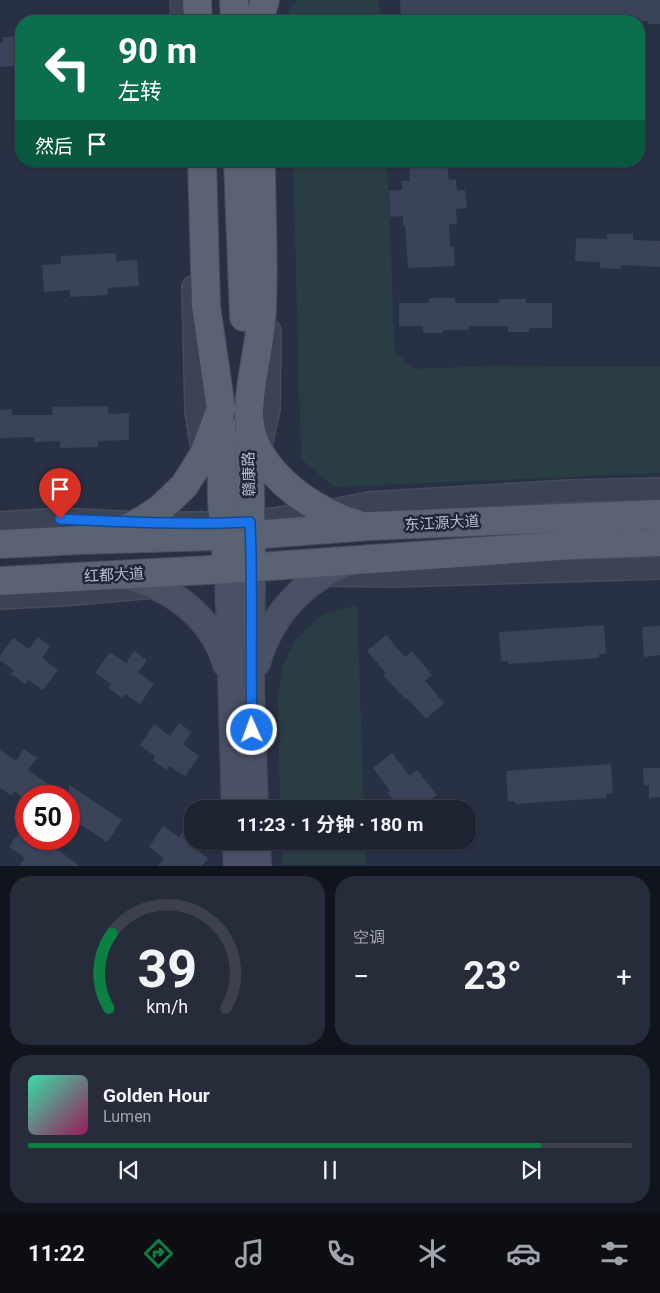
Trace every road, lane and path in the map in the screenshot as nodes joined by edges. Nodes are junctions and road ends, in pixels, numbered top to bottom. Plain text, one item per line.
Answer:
1 (234, 0) edge
2 (258, 0) edge
3 (267, 0) edge
4 (234, 15) edge
5 (259, 15) edge
6 (261, 15) edge
7 (269, 15) edge
8 (229, 167) edge
9 (229, 167) edge
10 (229, 167) edge
11 (229, 167) edge
12 (220, 409) junction
13 (248, 412) junction
14 (259, 450) junction
15 (202, 456) junction
16 (660, 489) edge
17 (323, 512) junction
18 (660, 514) edge
19 (0, 522) edge
20 (139, 523) junction
21 (370, 526) junction
22 (237, 527) junction
23 (81, 540) junction
24 (660, 542) edge
25 (0, 544) edge
26 (367, 559) junction
27 (660, 568) edge
28 (240, 573) junction
29 (91, 576) junction
30 (323, 576) junction
31 (0, 581) edge
32 (157, 587) junction
33 (0, 598) edge
34 (230, 676) junction
35 (251, 690) junction
36 (235, 800) edge
37 (255, 800) edge
38 (236, 850) edge
39 (257, 850) edge
40 (237, 866) edge
41 (258, 866) edge

1 - 4 main road
2 - 5 main road
3 - 6 main road
3 - 7 street
8 - 12 main road, 赣康路
9 - 13 main road, 赣康路
10 - 14 street
11 - 15 street
12 - 15 main road
12 - 22 main road, 赣康路
13 - 14 main road
13 - 22 main road, 赣康路
14 - 17 main road
14 - 22 street
15 - 20 main road
15 - 22 street
16 - 17 street
17 - 21 main road
17 - 22 street
18 - 21 main road, 东江源大道
19 - 20 street
20 - 22 street
20 - 23 main road
21 - 22 main road, 东江源大道
22 - 23 main road
22 - 28 main road, 赣康路
23 - 25 main road
24 - 26 main road, 东江源大道
26 - 28 main road, 东江源大道
26 - 30 main road
27 - 30 street
28 - 29 main road, 红都大道
28 - 30 street
28 - 32 street
28 - 34 main road, 赣康路
28 - 35 main road, 赣康路
29 - 31 main road, 红都大道
29 - 32 main road
30 - 35 main road
32 - 33 street
32 - 34 main road
34 - 36 main road, 赣康路
35 - 37 main road, 赣康路
38 - 40 main road
39 - 41 main road

